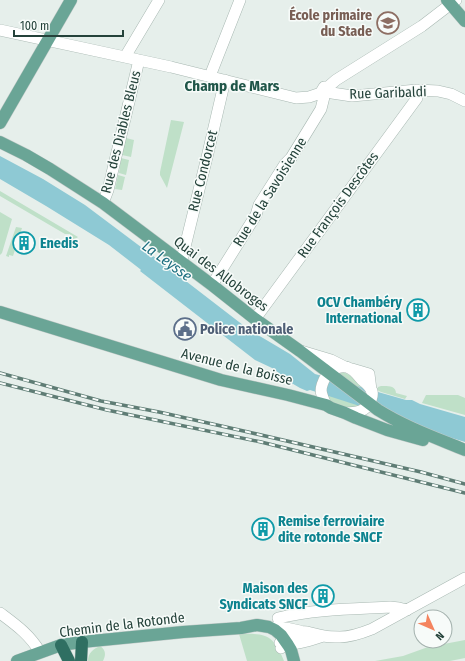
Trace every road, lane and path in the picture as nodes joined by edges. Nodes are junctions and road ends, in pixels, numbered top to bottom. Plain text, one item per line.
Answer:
1 (71, 0) edge
2 (159, 0) edge
3 (240, 0) edge
4 (454, 1) edge
5 (465, 21) edge
6 (0, 30) edge
7 (48, 40) junction
8 (125, 57) junction
9 (139, 60) junction
10 (210, 76) junction
11 (225, 80) junction
12 (417, 90) junction
13 (326, 92) junction
14 (465, 101) edge
15 (0, 123) edge
16 (0, 142) edge
17 (103, 203) junction
18 (179, 262) junction
19 (212, 285) junction
20 (0, 312) edge
21 (255, 319) junction
22 (300, 350) junction
23 (348, 368) junction
24 (328, 372) junction
25 (371, 396) junction
26 (326, 405) junction
27 (345, 413) junction
28 (465, 451) edge
29 (465, 578) edge
30 (407, 610) junction
31 (0, 613) edge
32 (278, 618) dead end
33 (269, 627) junction
34 (241, 628) junction
35 (301, 631) junction
36 (324, 636) junction
37 (82, 642) junction
38 (301, 643) junction
39 (282, 644) junction
40 (61, 645) junction
41 (40, 652) junction
42 (17, 661) edge
43 (69, 661) edge
44 (81, 661) edge
45 (289, 661) edge
46 (295, 661) edge

1 - 7 main road
2 - 8 street
3 - 10 street
4 - 5 main road
4 - 13 street
6 - 7 street
7 - 8 street
7 - 15 main road
8 - 9 street
9 - 10 street
9 - 17 street, Rue des Diables Bleus
10 - 11 street
11 - 13 street
11 - 18 street, Rue Condorcet
12 - 13 street, Rue Garibaldi
12 - 14 street, Rue Garibaldi
12 - 21 street, Rue François Descôtes
13 - 19 street, Rue de la Savoisienne
16 - 17 main road, Quai des Allobroges
17 - 18 main road, Quai des Allobroges
18 - 19 main road, Quai des Allobroges
19 - 21 main road, Quai des Allobroges
20 - 26 main road, Avenue de la Boisse
21 - 22 main road, Quai des Allobroges
22 - 23 street
22 - 24 main road, Quai des Allobroges
23 - 24 street
23 - 25 street
24 - 25 main road, Quai des Allobroges
24 - 26 street
25 - 27 street
25 - 28 main road, Quai des Allobroges
26 - 27 main road, Avenue de la Boisse
27 - 28 main road, Avenue de la Boisse
29 - 30 street, Chemin de la Rotonde
30 - 32 street
30 - 36 street, Chemin de la Rotonde
31 - 41 street
33 - 34 main road, Chemin de la Rotonde
33 - 35 street, Chemin de la Rotonde
33 - 39 main road
34 - 37 main road, Chemin de la Rotonde
34 - 39 main road, Chemin de la Rotonde
35 - 36 street, Chemin de la Rotonde
35 - 39 street
36 - 38 street, Chemin de la Rotonde
37 - 40 main road, Chemin de la Rotonde
37 - 44 highway
38 - 39 street, Chemin de la Rotonde
38 - 46 street
39 - 45 main road
39 - 46 main road
40 - 41 main road, Chemin de la Rotonde
40 - 43 highway
41 - 42 main road, Chemin de la Rotonde

